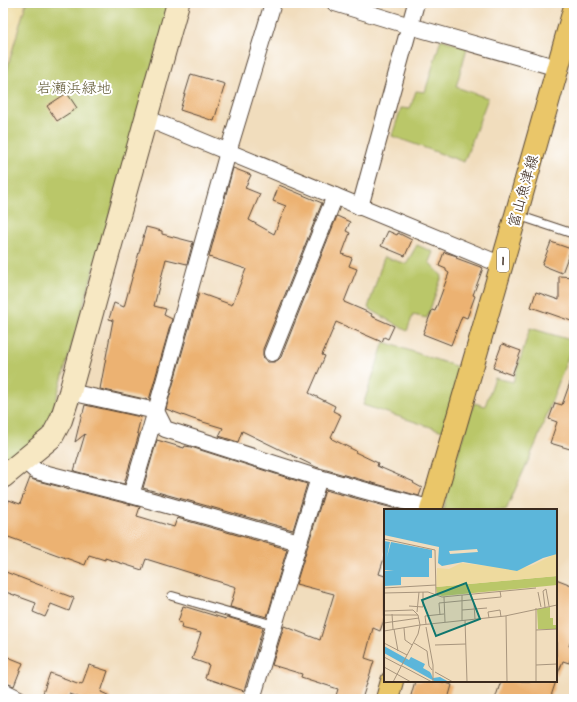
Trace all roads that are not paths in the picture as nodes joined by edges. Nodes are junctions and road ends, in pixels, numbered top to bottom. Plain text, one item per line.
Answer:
1 (178, 3) edge
2 (273, 3) edge
3 (335, 3) edge
4 (416, 3) edge
5 (574, 10) edge
6 (410, 26) junction
7 (558, 68) junction
8 (146, 118) junction
9 (228, 152) junction
10 (335, 196) junction
11 (360, 207) junction
12 (516, 215) junction
13 (574, 234) edge
14 (502, 265) junction
15 (272, 353) dead end
16 (70, 392) junction
17 (156, 411) junction
18 (24, 460) junction
19 (3, 477) edge
20 (319, 478) junction
21 (131, 495) junction
22 (431, 509) edge
23 (299, 542) junction
24 (172, 596) dead end
25 (274, 625) junction
26 (392, 682) edge
27 (3, 691) edge
28 (20, 699) edge
29 (252, 699) edge
30 (387, 699) edge

1 - 8 street
2 - 9 street
3 - 6 street
4 - 6 street
5 - 7 main road, 富山魚津線 / 1
6 - 7 street
6 - 11 street
7 - 12 main road, 富山魚津線 / 1
8 - 9 street
8 - 16 street
9 - 10 street
9 - 17 street
10 - 11 street
10 - 15 street
11 - 14 street
12 - 13 lane
12 - 14 main road, 富山魚津線 / 1
14 - 22 main road, 富山魚津線 / 1
16 - 17 street
16 - 18 street
17 - 20 street
17 - 21 street
18 - 19 street
18 - 21 street
20 - 22 street
20 - 23 street
21 - 23 street
23 - 25 street
24 - 25 lane
25 - 29 street
26 - 30 main road
27 - 28 street

